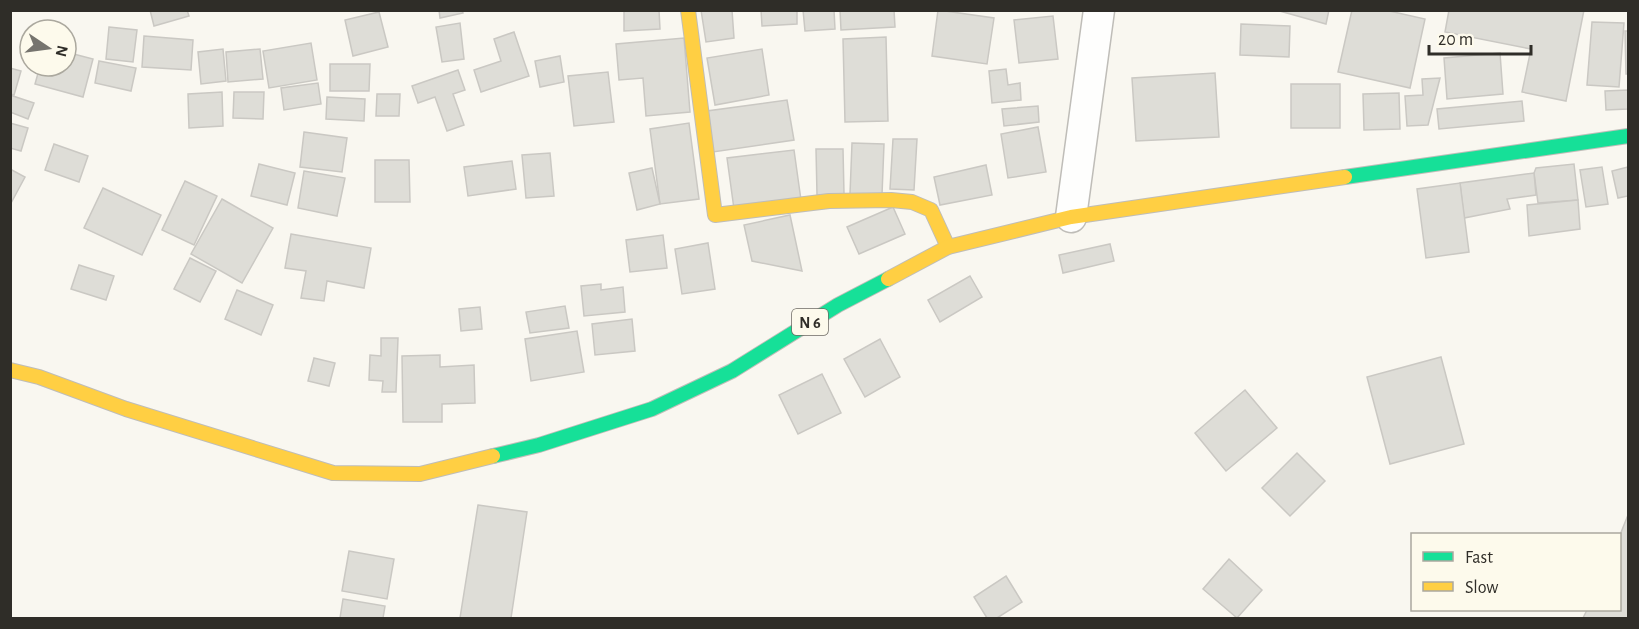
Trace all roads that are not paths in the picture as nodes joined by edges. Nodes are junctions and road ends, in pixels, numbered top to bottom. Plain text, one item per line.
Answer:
1 (688, 10) edge
2 (1099, 10) edge
3 (1629, 136) edge
4 (1071, 217) junction
5 (948, 247) junction
6 (10, 370) edge

1 - 5 main road
2 - 4 street
3 - 4 main road, N 6
4 - 5 main road, N 6
5 - 6 main road, N 6

